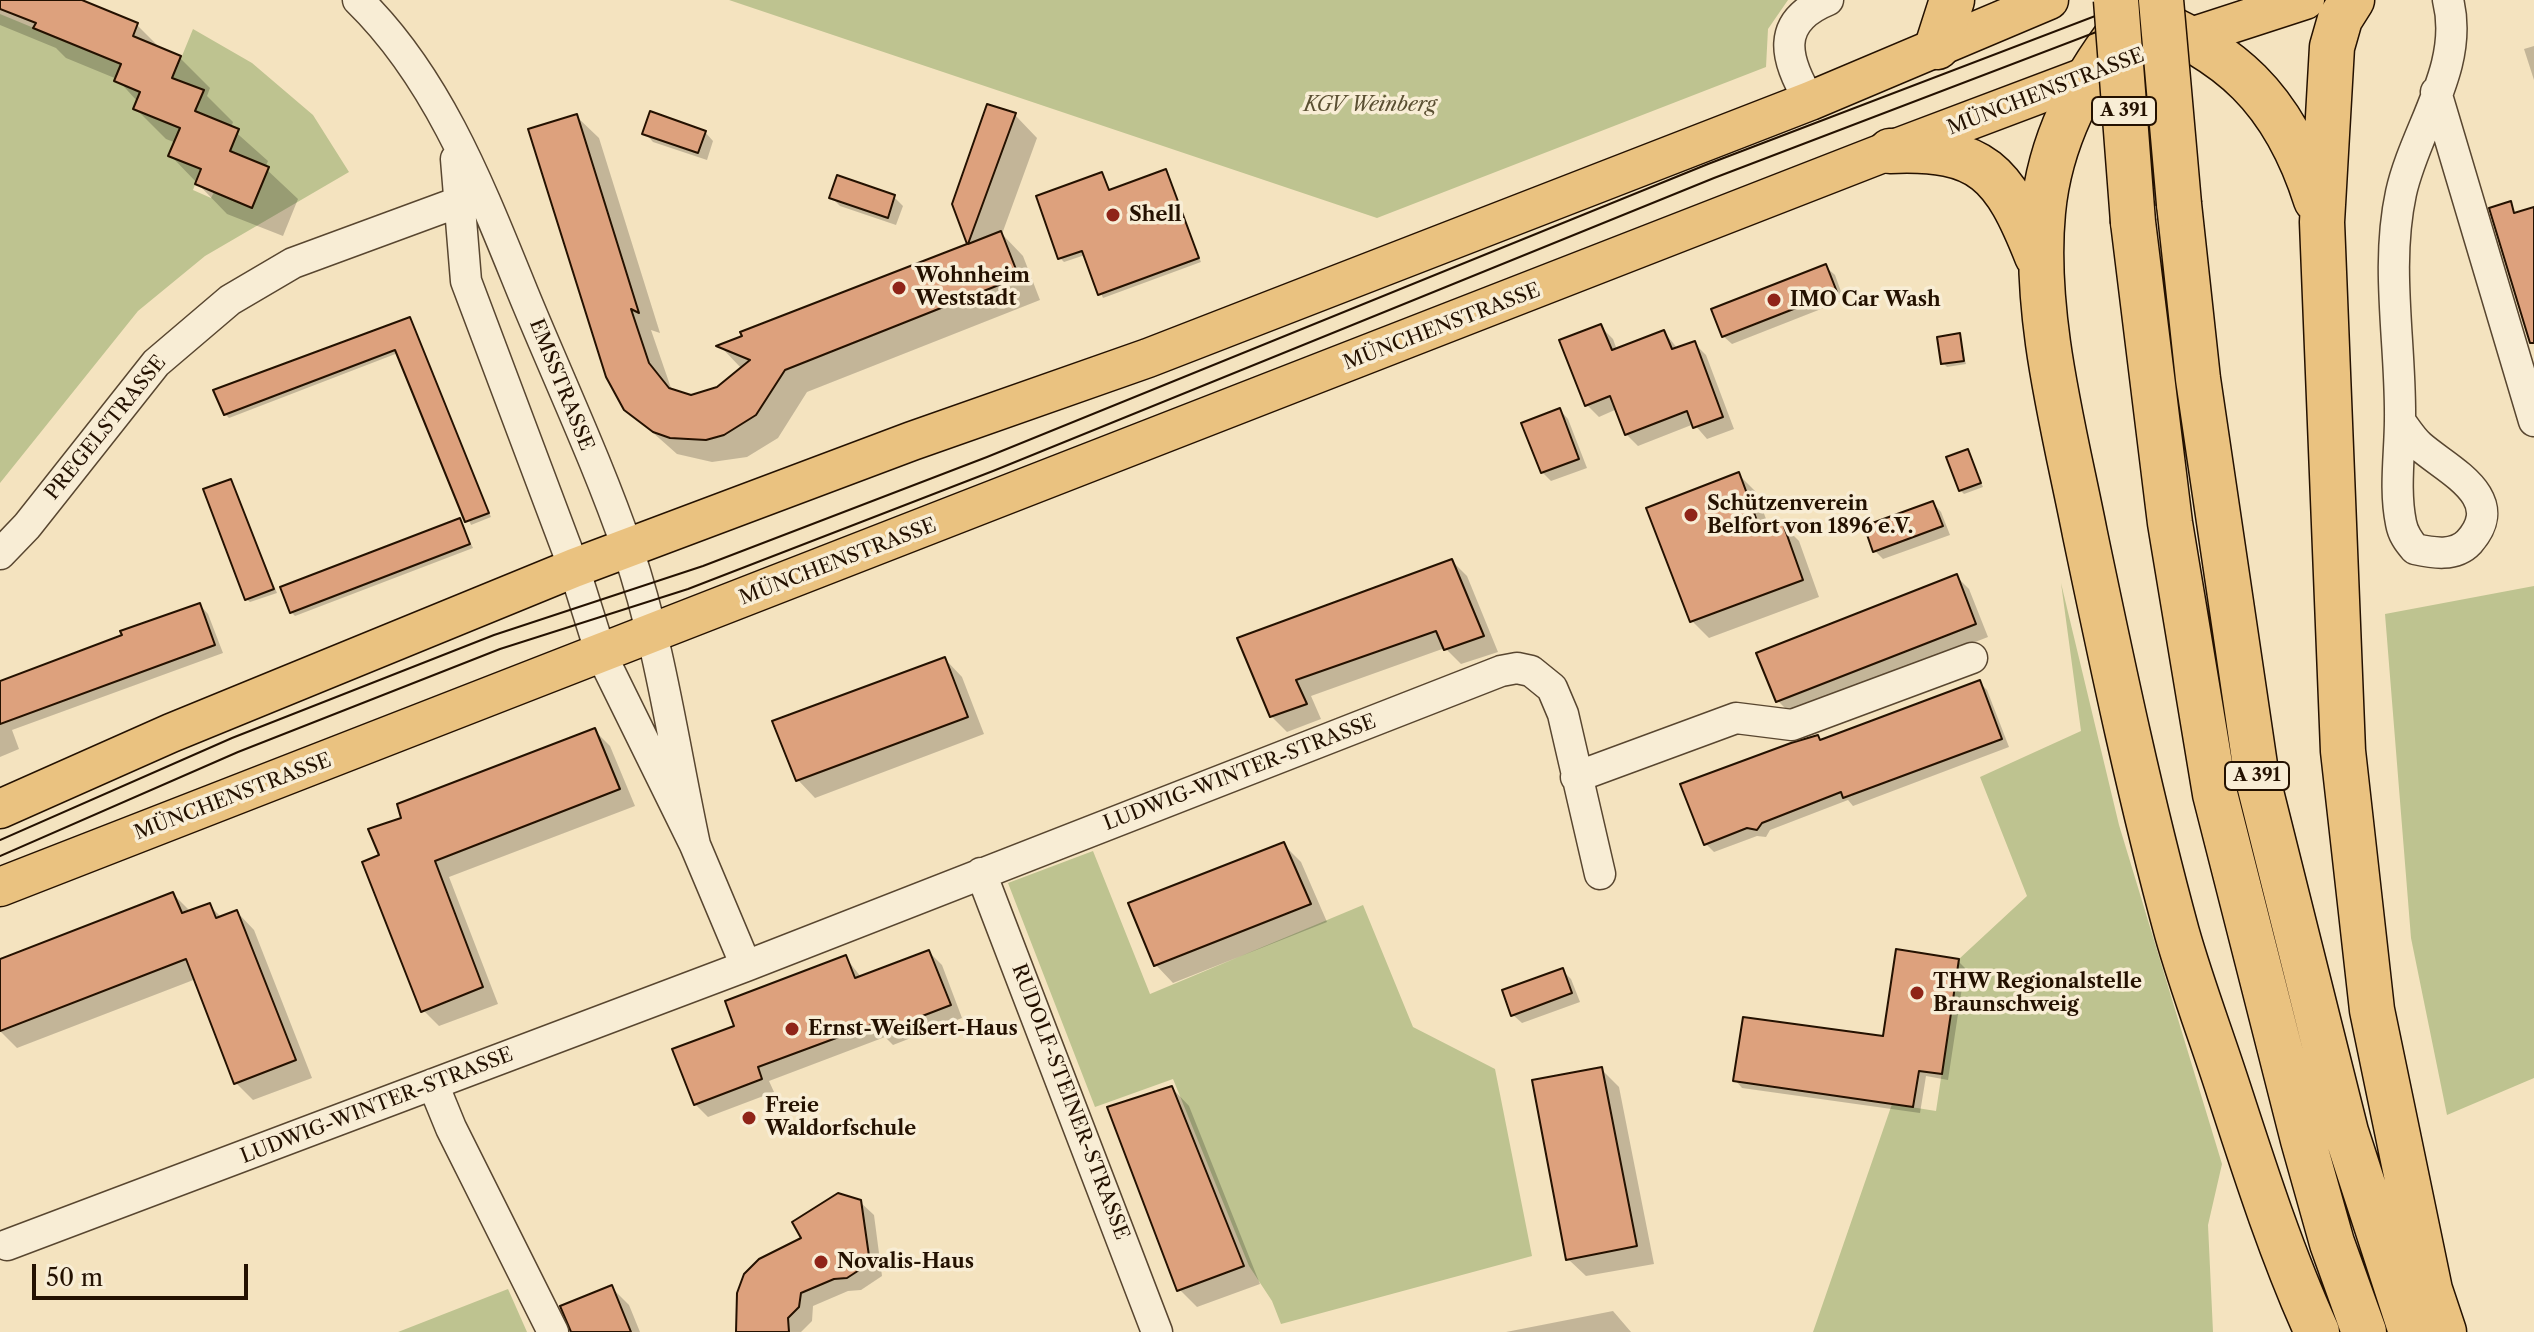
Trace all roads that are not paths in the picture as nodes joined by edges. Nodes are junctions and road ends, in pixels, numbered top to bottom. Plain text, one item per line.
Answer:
1 (358, 0) edge
2 (1828, 0) edge
3 (1952, 0) edge
4 (2049, 0) edge
5 (2352, 0) edge
6 (2448, 0) edge
7 (2286, 2) edge
8 (2134, 3) edge
9 (2191, 37) junction
10 (1937, 47) junction
11 (2087, 77) junction
12 (2436, 92) junction
13 (1810, 101) junction
14 (1890, 151) junction
15 (470, 198) junction
16 (2322, 222) junction
17 (2040, 262) junction
18 (2400, 421) dead end
19 (2534, 421) edge
20 (627, 549) junction
21 (0, 554) edge
22 (574, 568) junction
23 (652, 634) junction
24 (601, 654) junction
25 (1972, 658) dead end
26 (1576, 777) junction
27 (0, 809) edge
28 (695, 845) junction
29 (981, 873) junction
30 (1600, 874) dead end
31 (0, 887) edge
32 (746, 966) junction
33 (433, 1084) junction
34 (7, 1245) dead end
35 (553, 1332) edge
36 (1157, 1332) edge
37 (2317, 1332) edge
38 (2364, 1332) edge
39 (2411, 1332) edge
40 (2444, 1332) edge

1 - 15 street, EMSSTRASSE
2 - 13 street
3 - 10 highway
4 - 10 main road
5 - 16 highway
6 - 12 street
7 - 9 main road, MÜNCHENSTRASSE
8 - 9 highway
8 - 11 highway
8 - 38 highway, A 391, bridge
8 - 39 highway, A 391, bridge
9 - 11 main road, MÜNCHENSTRASSE
9 - 16 highway
10 - 13 main road
11 - 14 main road, MÜNCHENSTRASSE
11 - 17 highway
12 - 18 street
12 - 19 street
13 - 20 main road
14 - 17 highway
14 - 23 main road, MÜNCHENSTRASSE
15 - 20 street, EMSSTRASSE
15 - 21 street, PREGELSTRASSE
15 - 22 street, EMSSTRASSE
16 - 40 highway
17 - 37 highway
20 - 22 main road
20 - 23 street, EMSSTRASSE
22 - 24 street
22 - 27 main road
23 - 24 main road, MÜNCHENSTRASSE
23 - 28 street
24 - 28 street
24 - 31 main road, MÜNCHENSTRASSE
25 - 26 street
26 - 29 street, LUDWIG-WINTER-STRASSE
26 - 30 street, LUDWIG-WINTER-STRASSE
28 - 32 street
29 - 32 street, LUDWIG-WINTER-STRASSE
29 - 36 street, RUDOLF-STEINER-STRASSE
32 - 33 street, LUDWIG-WINTER-STRASSE
33 - 34 street, LUDWIG-WINTER-STRASSE
33 - 35 street

